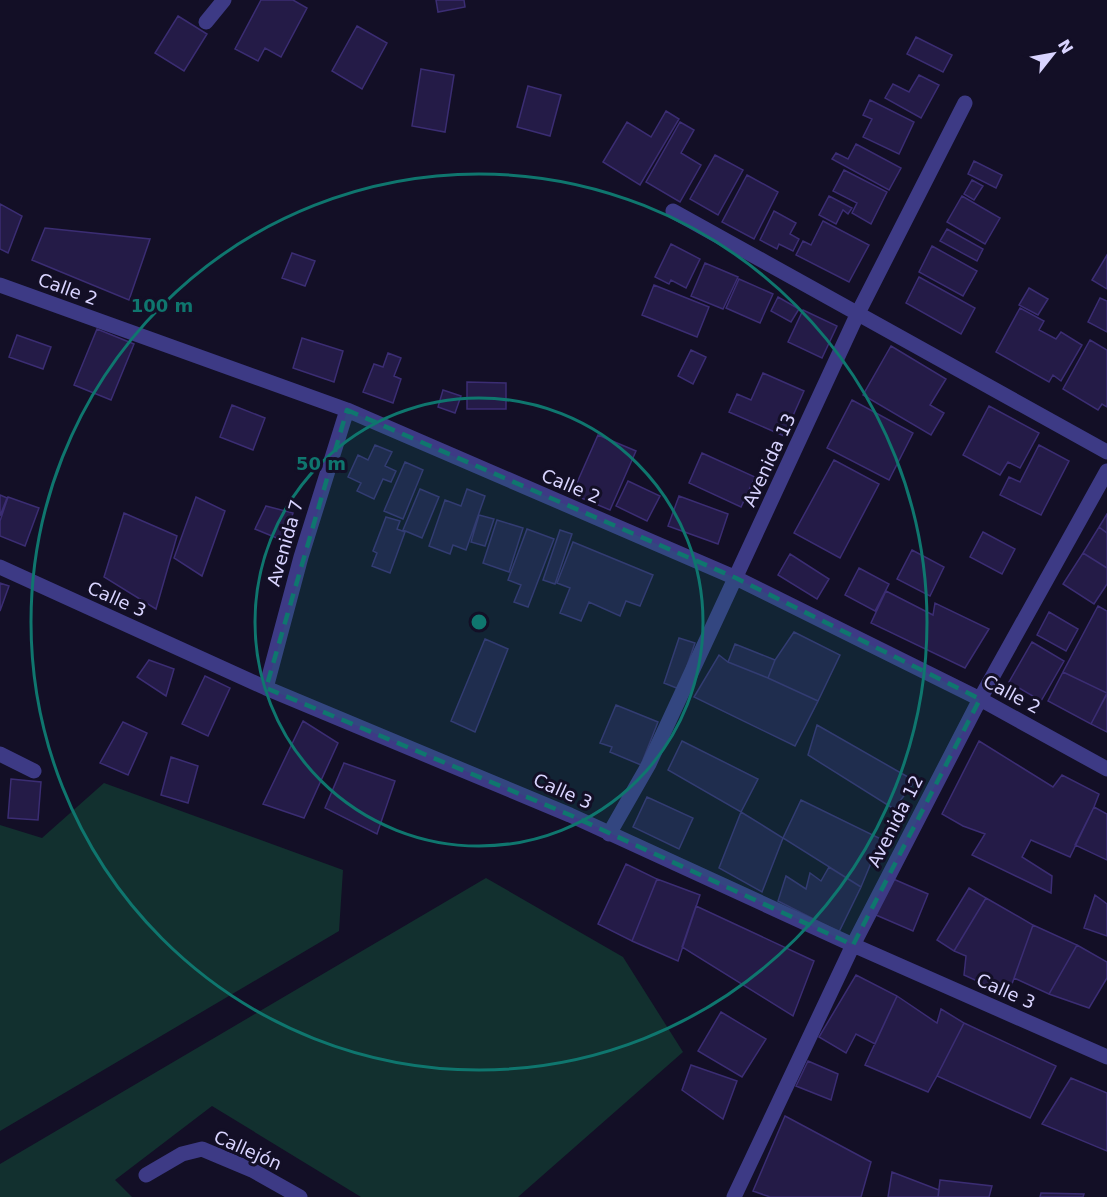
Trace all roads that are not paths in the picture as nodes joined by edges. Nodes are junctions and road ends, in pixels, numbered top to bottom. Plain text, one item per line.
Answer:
1 (224, 0) edge
2 (206, 21) dead end
3 (965, 103) dead end
4 (673, 211) dead end
5 (0, 285) edge
6 (858, 313) junction
7 (347, 410) junction
8 (1107, 452) edge
9 (1107, 471) edge
10 (0, 567) edge
11 (736, 578) junction
12 (266, 688) junction
13 (980, 699) junction
14 (0, 754) edge
15 (1107, 769) edge
16 (34, 771) dead end
17 (609, 834) junction
18 (853, 945) junction
19 (1107, 1057) edge
20 (146, 1175) dead end
21 (300, 1197) edge
22 (734, 1197) edge

1 - 2 street
3 - 6 street, Avenida 13
4 - 6 street
5 - 7 street, Calle 2
6 - 8 street
6 - 11 street, Avenida 13
7 - 11 street, Calle 2
7 - 12 street, Avenida 7
9 - 13 street, Avenida 12
10 - 12 street, Calle 3
11 - 13 street, Calle 2
11 - 17 street, Avenida 13
12 - 17 street, Calle 3
13 - 15 street, Calle 2
13 - 18 street, Avenida 12
14 - 16 street
17 - 18 street, Calle 3
18 - 19 street, Calle 3
18 - 22 street, Avenida 12
20 - 21 street, Callejón

